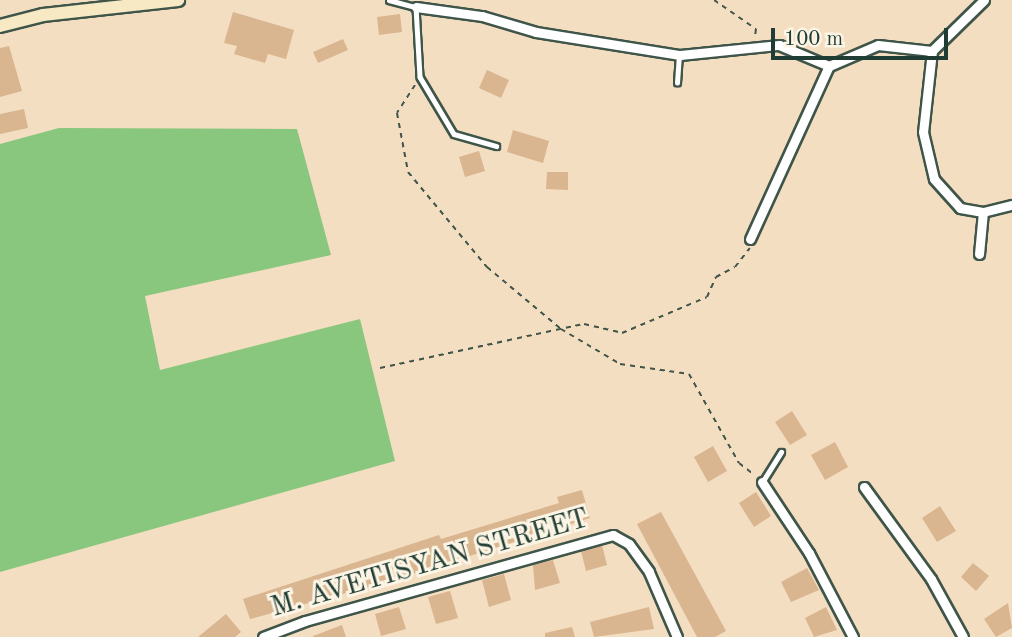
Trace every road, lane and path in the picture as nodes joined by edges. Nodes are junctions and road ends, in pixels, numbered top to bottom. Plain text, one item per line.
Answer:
1 (178, 0) edge
2 (389, 0) edge
3 (714, 0) edge
4 (984, 0) edge
5 (99, 4) edge
6 (416, 7) junction
7 (0, 26) edge
8 (755, 29) dead end
9 (932, 51) junction
10 (680, 55) junction
11 (828, 66) junction
12 (420, 77) junction
13 (677, 83) dead end
14 (496, 146) dead end
15 (1012, 205) edge
16 (983, 212) junction
17 (750, 239) joint
18 (979, 254) dead end
19 (561, 329) junction
20 (380, 368) dead end
21 (781, 452) dead end
22 (762, 482) junction
23 (864, 487) dead end
24 (263, 637) edge
25 (677, 637) edge
26 (853, 637) edge
27 (963, 637) edge

1 - 5 main road
2 - 6 lane
3 - 8 path
4 - 9 street
5 - 7 main road
6 - 10 street
6 - 12 lane
9 - 11 street
9 - 16 street
10 - 11 street
10 - 13 lane
11 - 17 street
12 - 14 lane
12 - 19 path
15 - 16 street
16 - 18 street
17 - 19 path
19 - 20 path
19 - 22 path
21 - 22 lane
22 - 26 street
23 - 27 street
24 - 25 street, M. AVETISYAN STREET

